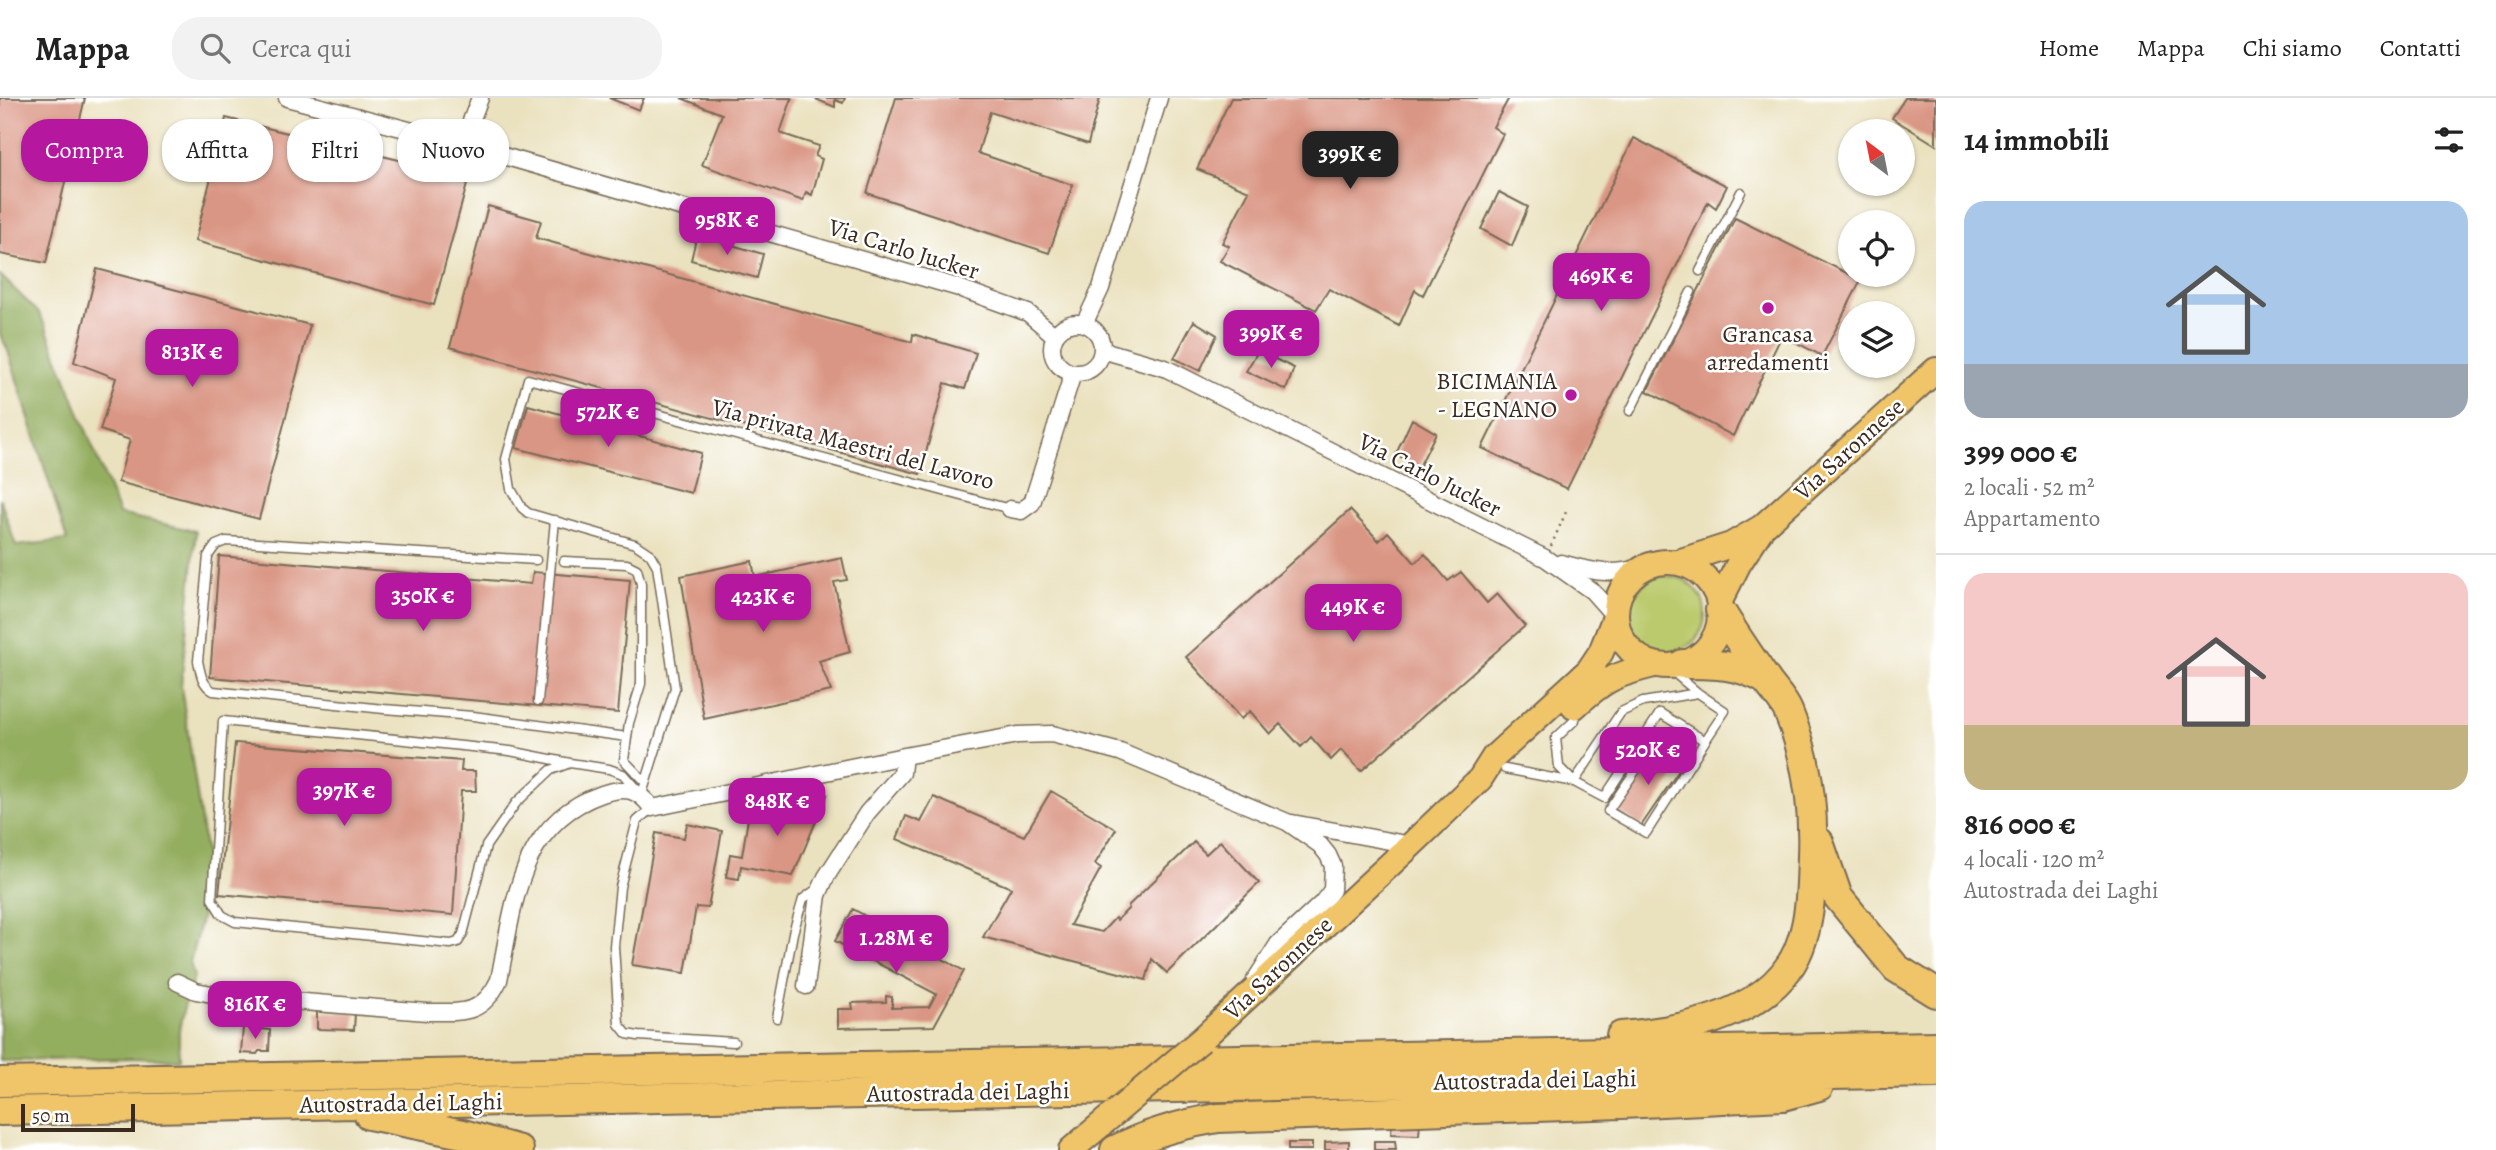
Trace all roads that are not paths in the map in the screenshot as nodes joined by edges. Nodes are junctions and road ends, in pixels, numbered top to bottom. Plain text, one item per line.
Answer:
1 (287, 98) edge
2 (480, 98) edge
3 (1159, 98) edge
4 (472, 119) edge
5 (397, 127) edge
6 (509, 158) edge
7 (1741, 192) dead end
8 (1700, 271) dead end
9 (1691, 292) dead end
10 (1084, 324) junction
11 (1055, 336) junction
12 (1102, 350) junction
13 (1936, 370) edge
14 (1073, 373) junction
15 (1630, 411) dead end
16 (1010, 509) joint
17 (555, 520) junction
18 (1762, 527) junction
19 (1545, 558) junction
20 (536, 560) dead end
21 (564, 561) dead end
22 (1678, 562) junction
23 (1644, 567) junction
24 (1720, 607) junction
25 (1615, 617) junction
26 (1668, 665) junction
27 (1766, 680) junction
28 (1698, 693) junction
29 (538, 701) dead end
30 (1573, 708) junction
31 (628, 737) junction
32 (1705, 741) junction
33 (904, 756) junction
34 (570, 763) junction
35 (1626, 763) junction
36 (1505, 769) junction
37 (1480, 779) junction
38 (1574, 782) junction
39 (643, 788) junction
40 (652, 808) junction
41 (1287, 822) junction
42 (1813, 826) junction
43 (1411, 845) junction
44 (822, 885) junction
45 (177, 982) dead end
46 (806, 986) dead end
47 (1936, 993) edge
48 (1242, 1000) junction
49 (777, 1018) dead end
50 (734, 1042) dead end
51 (1936, 1046) edge
52 (1339, 1058) junction
53 (1936, 1073) edge
54 (1865, 1074) junction
55 (0, 1082) edge
56 (322, 1105) junction
57 (0, 1111) edge
58 (519, 1150) edge
59 (1071, 1150) edge
60 (1115, 1150) edge

1 - 5 street, Via Carlo Jucker
2 - 4 street
3 - 10 street
6 - 11 street, Via Carlo Jucker
7 - 8 lane
9 - 15 lane
10 - 11 street
10 - 12 street
11 - 14 street
12 - 14 street
12 - 19 street, Via Carlo Jucker
13 - 18 main road, Via Saronnese
14 - 16 street, Via privata Maestri del Lavoro
16 - 17 lane, Via privata Maestri del Lavoro
17 - 29 lane
17 - 39 lane
18 - 22 main road, Via Saronnese
18 - 24 main road, Via Saronnese
19 - 23 street, Via Carlo Jucker
19 - 25 street, Via Carlo Jucker
20 - 31 lane
21 - 31 lane
22 - 23 main road
22 - 24 main road
23 - 25 main road
24 - 26 main road
24 - 27 highway
25 - 26 main road
25 - 37 main road, Via Saronnese
26 - 27 highway
26 - 28 lane
26 - 30 main road, Via Saronnese
27 - 42 highway
28 - 32 lane
28 - 38 lane
30 - 36 main road, Via Saronnese
30 - 38 lane
31 - 39 lane
32 - 35 lane
32 - 35 lane
33 - 40 street
33 - 41 street
33 - 44 street
34 - 34 lane
34 - 39 lane
35 - 38 lane
36 - 37 main road, Via Saronnese
36 - 38 lane
37 - 43 main road, Via Saronnese
39 - 40 street
39 - 45 street
40 - 50 lane
41 - 43 street
41 - 48 street
42 - 47 highway
42 - 52 highway
43 - 48 main road, Via Saronnese
44 - 46 street
44 - 49 lane
48 - 59 main road, Via Saronnese, bridge
51 - 52 highway, Autostrada dei Laghi
52 - 55 highway, Autostrada dei Laghi
53 - 54 highway, Autostrada dei Laghi
54 - 56 highway, Autostrada dei Laghi
54 - 60 highway
56 - 57 highway, Autostrada dei Laghi
56 - 58 highway

